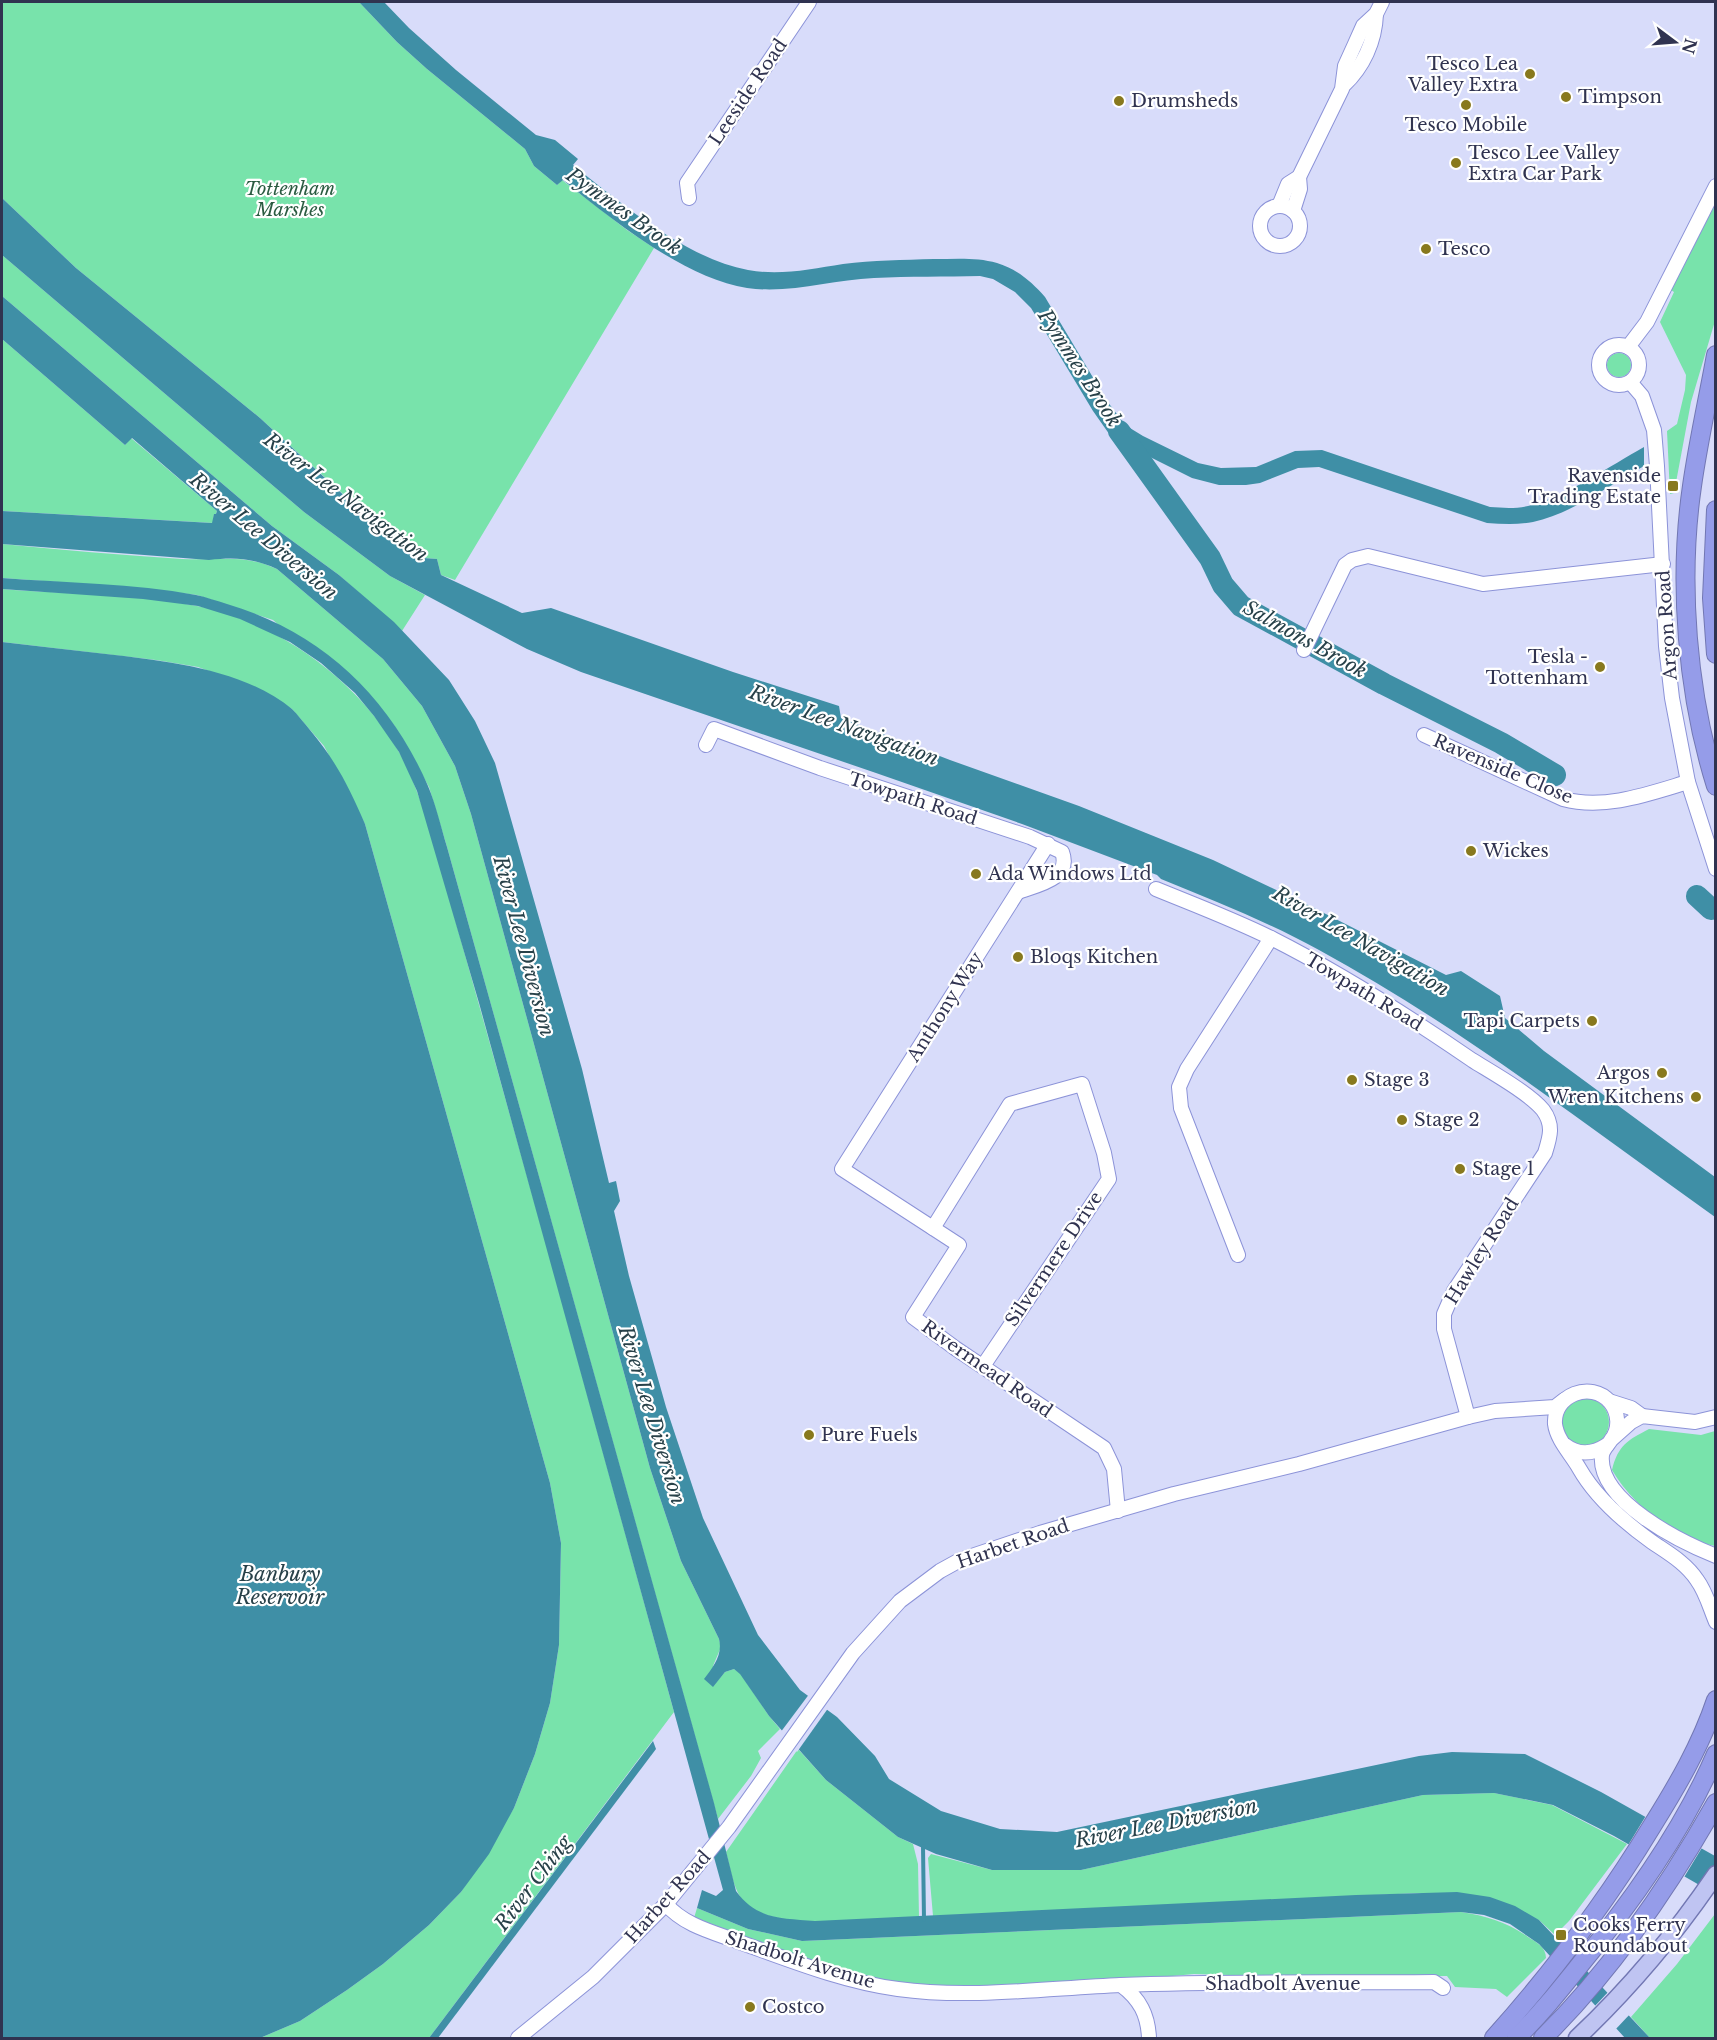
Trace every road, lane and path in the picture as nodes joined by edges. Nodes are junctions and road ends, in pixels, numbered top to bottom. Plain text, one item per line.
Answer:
1 (808, 2) edge
2 (1382, 2) edge
3 (1299, 177) junction
4 (1716, 186) edge
5 (689, 198) dead end
6 (1279, 206) junction
7 (1293, 211) junction
8 (1628, 347) junction
9 (1716, 355) edge
10 (1630, 382) junction
11 (1716, 390) edge
12 (1702, 431) junction
13 (1716, 510) edge
14 (1663, 564) junction
15 (1307, 645) dead end
16 (1716, 654) edge
17 (1424, 735) dead end
18 (706, 745) dead end
19 (1688, 782) junction
20 (1716, 786) edge
21 (1048, 844) junction
22 (1716, 869) edge
23 (1156, 889) dead end
24 (1018, 892) junction
25 (1271, 938) junction
26 (1551, 1126) joint
27 (842, 1169) joint
28 (933, 1228) junction
29 (1238, 1255) dead end
30 (982, 1366) junction
31 (1564, 1401) junction
32 (1609, 1401) junction
33 (1525, 1408) junction
34 (1642, 1416) junction
35 (1468, 1417) junction
36 (1716, 1417) edge
37 (1558, 1435) junction
38 (1610, 1442) junction
39 (1118, 1511) junction
40 (1716, 1556) edge
41 (1716, 1622) edge
42 (1716, 1700) edge
43 (1716, 1754) edge
44 (1716, 1803) edge
45 (1716, 1874) edge
46 (666, 1904) junction
47 (1121, 1985) junction
48 (1443, 1988) dead end
49 (518, 2038) edge
50 (1149, 2038) edge
51 (1494, 2038) edge
52 (1516, 2038) edge
53 (1543, 2038) edge
54 (1577, 2038) edge

1 - 5 street, Leeside Road
2 - 3 street
3 - 6 street
3 - 7 street
4 - 8 street
6 - 7 street
6 - 7 street
8 - 10 street
8 - 10 street
9 - 12 highway
10 - 14 street, Argon Road
11 - 12 highway
12 - 20 highway
13 - 16 highway
14 - 15 street
14 - 19 street, Argon Road
17 - 19 street, Ravenside Close
18 - 21 street, Towpath Road
19 - 22 street, Argon Road
21 - 24 street, Anthony Way
21 - 24 street
23 - 25 street, Towpath Road
24 - 27 street, Anthony Way
25 - 26 street, Towpath Road
25 - 29 street
26 - 35 street, Hawley Road
27 - 28 street, Rivermead Road
28 - 30 street, Rivermead Road
28 - 30 street, Silvermere Drive
30 - 39 street, Rivermead Road
31 - 32 street
31 - 33 street, Harbet Road
31 - 37 street
32 - 34 street
32 - 38 street
33 - 35 street, Harbet Road
33 - 37 street
34 - 36 street
34 - 38 street
35 - 39 street, Harbet Road
37 - 38 street
37 - 41 street
38 - 40 street
39 - 46 street, Harbet Road
42 - 51 highway
43 - 52 highway
44 - 53 highway
45 - 54 main road
46 - 47 street, Shadbolt Avenue
46 - 49 street, Harbet Road
47 - 48 street, Shadbolt Avenue
47 - 50 street

